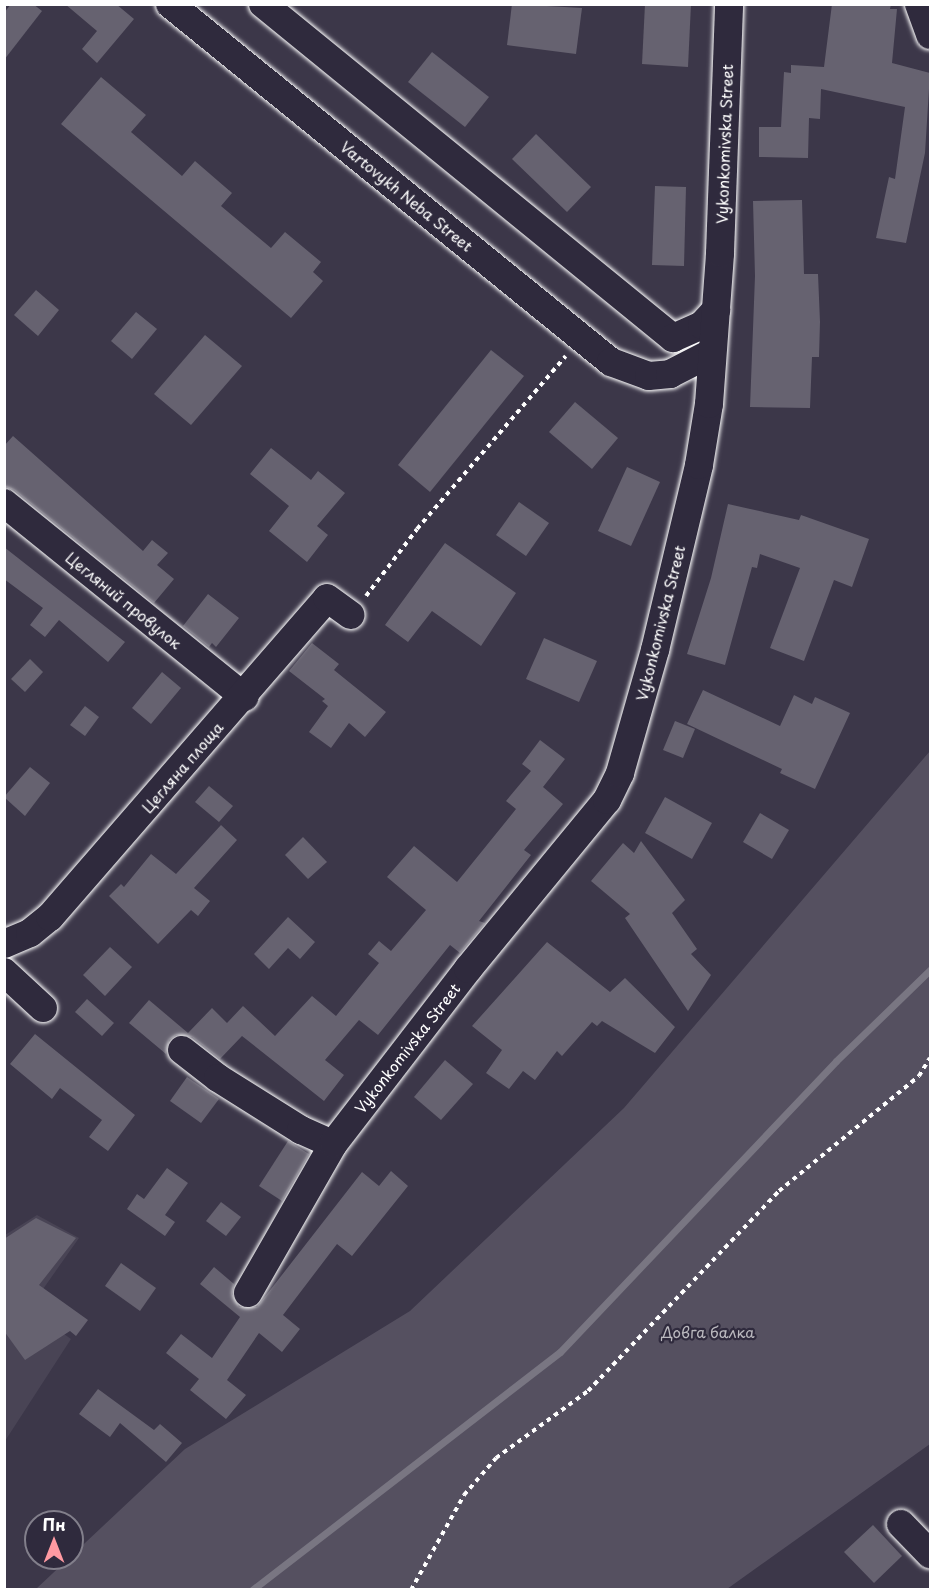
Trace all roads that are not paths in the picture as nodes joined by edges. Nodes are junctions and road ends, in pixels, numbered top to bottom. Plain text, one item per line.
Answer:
1 (170, 4) edge
2 (263, 4) edge
3 (729, 4) edge
4 (919, 4) edge
5 (930, 35) edge
6 (716, 310) junction
7 (673, 338) junction
8 (711, 352) junction
9 (649, 376) junction
10 (4, 503) edge
11 (350, 615) road end
12 (244, 697) junction
13 (5, 953) edge
14 (43, 1008) dead end
15 (183, 1050) dead end
16 (333, 1144) junction
17 (248, 1293) dead end
18 (901, 1524) dead end
19 (930, 1554) edge

1 - 9 street, Vartovykh Neba Street
2 - 7 street
3 - 6 street, Vykonkomivska Street
4 - 5 street
6 - 7 street
6 - 8 street, Vykonkomivska Street
7 - 9 street
8 - 9 street
8 - 16 street, Vykonkomivska Street
10 - 12 street, Цегляний провулок
11 - 12 street, Цегляна площа
12 - 13 street, Цегляна площа
13 - 14 street
15 - 16 street
16 - 17 street, Vykonkomivska Street
18 - 19 street

